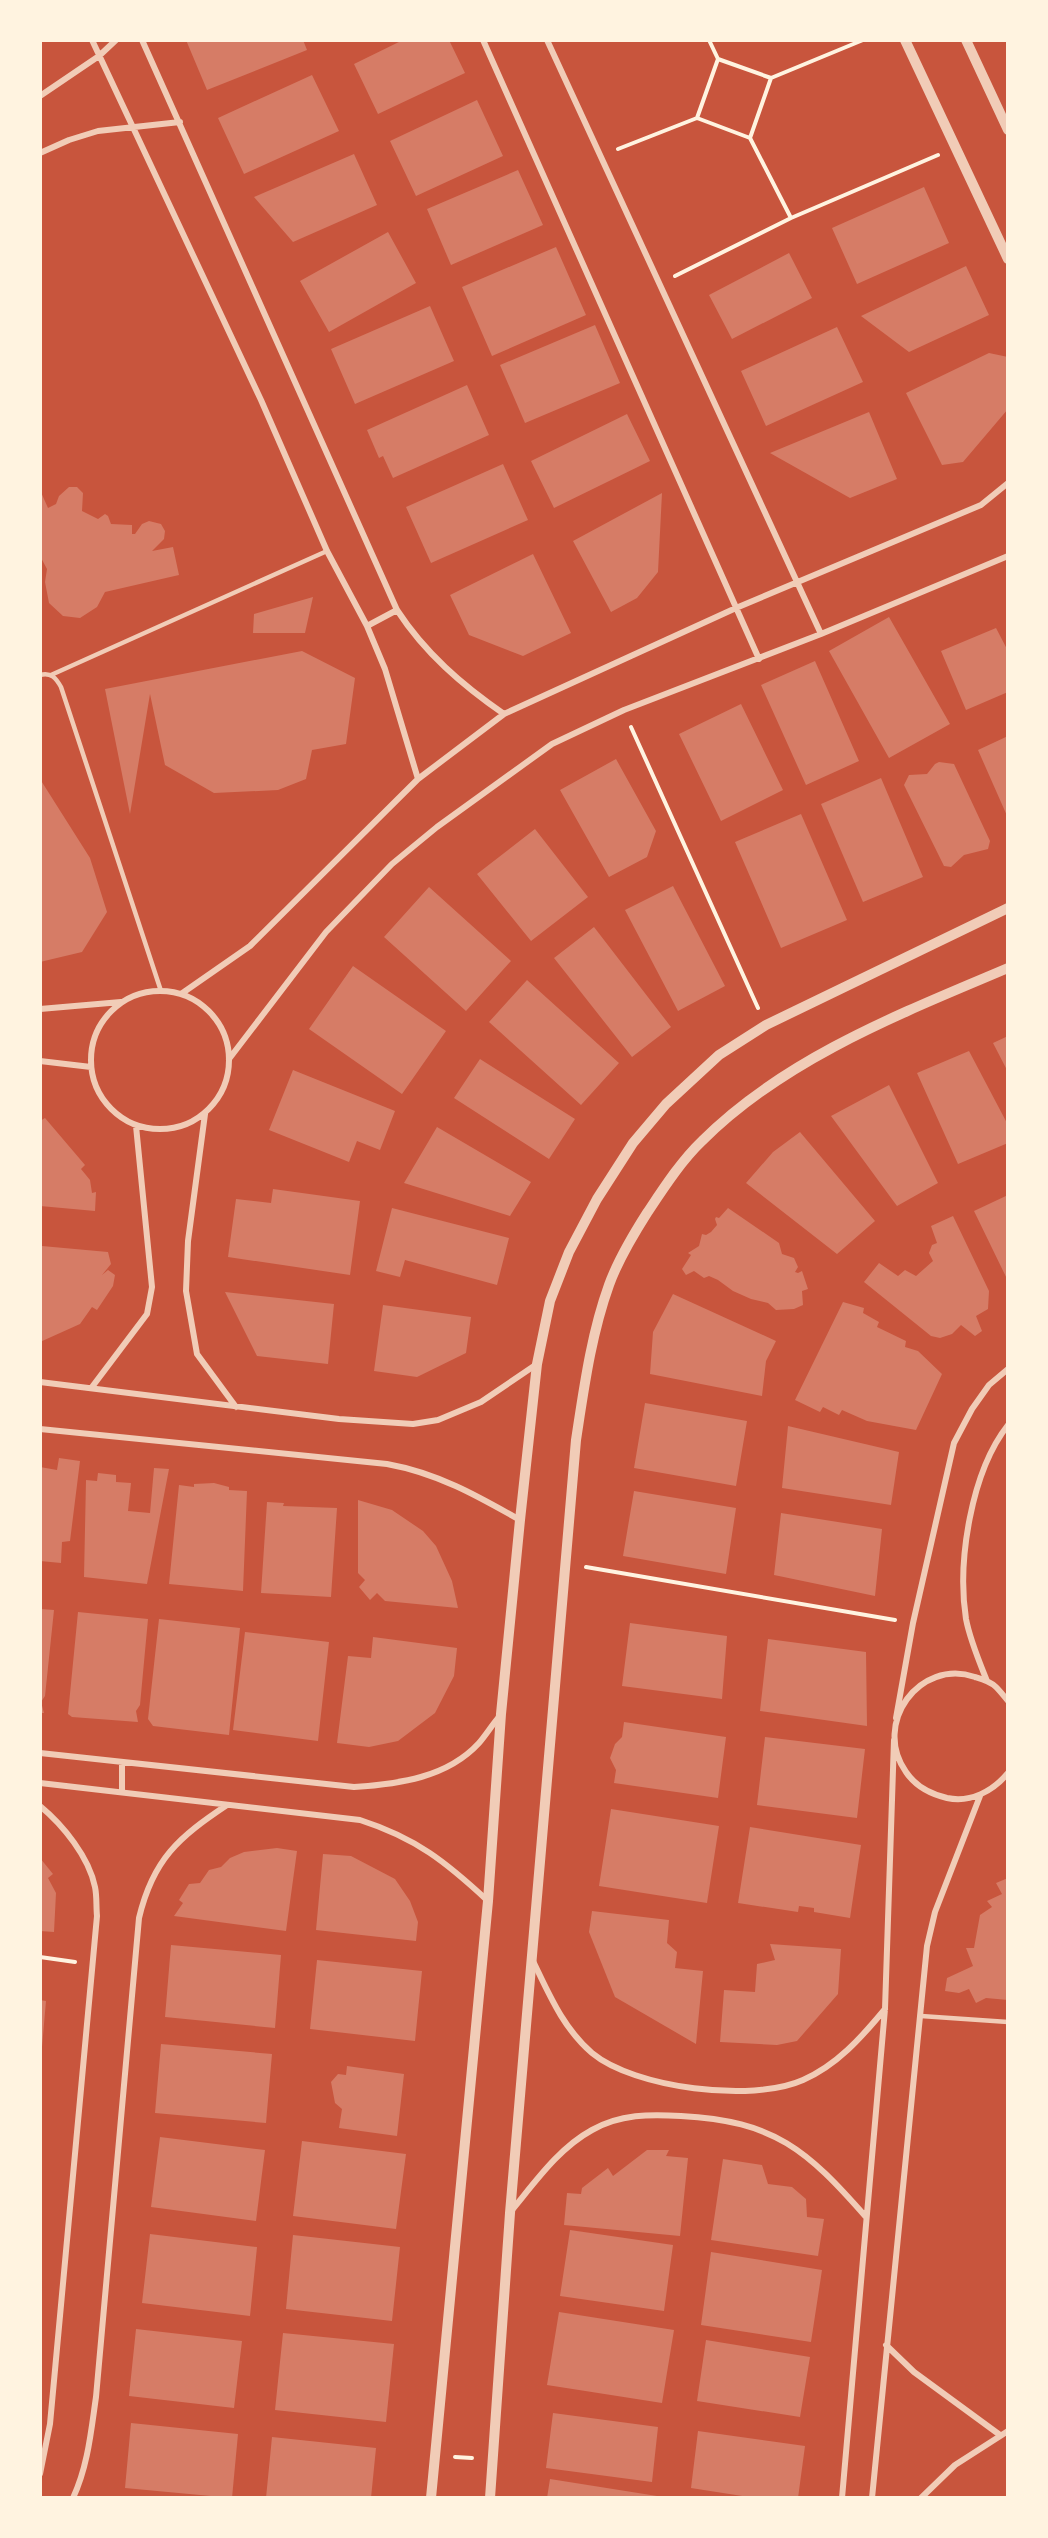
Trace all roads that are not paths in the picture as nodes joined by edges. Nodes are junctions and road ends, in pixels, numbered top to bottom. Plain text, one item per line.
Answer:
1 (92, 40) edge
2 (116, 40) edge
3 (142, 40) edge
4 (483, 40) edge
5 (548, 40) edge
6 (905, 40) edge
7 (966, 40) edge
8 (99, 56) junction
9 (40, 96) edge
10 (180, 122) junction
11 (134, 128) junction
12 (1008, 129) edge
13 (40, 153) edge
14 (1008, 259) edge
15 (1008, 483) edge
16 (327, 551) junction
17 (1008, 556) edge
18 (798, 582) junction
19 (736, 608) junction
20 (397, 610) junction
21 (367, 626) junction
22 (821, 634) junction
23 (759, 659) junction
24 (40, 675) edge
25 (51, 675) junction
26 (504, 714) junction
27 (418, 779) junction
28 (1008, 908) edge
29 (1008, 968) edge
30 (161, 991) junction
31 (181, 994) junction
32 (122, 1002) junction
33 (40, 1009) edge
34 (230, 1059) junction
35 (40, 1061) edge
36 (91, 1067) junction
37 (205, 1114) junction
38 (136, 1126) junction
39 (537, 1364) junction
40 (1008, 1369) edge
41 (40, 1382) edge
42 (92, 1387) junction
43 (236, 1407) junction
44 (1008, 1425) edge
45 (40, 1429) edge
46 (520, 1520) junction
47 (987, 1681) junction
48 (996, 1686) junction
49 (1008, 1689) edge
50 (1008, 1701) edge
51 (501, 1714) junction
52 (896, 1718) junction
53 (894, 1740) junction
54 (40, 1753) edge
55 (122, 1762) junction
56 (1008, 1773) edge
57 (40, 1783) edge
58 (122, 1792) junction
59 (980, 1796) junction
60 (227, 1805) junction
61 (40, 1806) edge
62 (488, 1901) junction
63 (532, 1959) junction
64 (885, 2009) junction
65 (921, 2016) junction
66 (1008, 2022) edge
67 (510, 2213) junction
68 (866, 2217) junction
69 (886, 2345) junction
70 (1008, 2431) edge
71 (1000, 2435) junction
72 (40, 2474) edge
73 (73, 2498) edge
74 (431, 2498) edge
75 (490, 2498) edge
76 (842, 2498) edge
77 (872, 2498) edge
78 (921, 2498) edge

1 - 8 street
2 - 8 street
3 - 10 street
4 - 19 street
5 - 18 street
6 - 14 street
7 - 12 street
8 - 9 street
8 - 11 street
10 - 11 street
10 - 20 street
11 - 13 street
11 - 16 street
15 - 18 street
16 - 21 street
16 - 25 lane
17 - 22 street
18 - 19 street
18 - 22 street
19 - 23 street
19 - 26 street
20 - 21 street
20 - 26 street
21 - 27 street
22 - 23 street
23 - 34 street
24 - 25 lane
25 - 30 lane
26 - 27 street
27 - 31 street
28 - 39 street
29 - 63 street
30 - 31 street
30 - 32 street
31 - 34 street
32 - 33 street
32 - 36 street
34 - 37 street
35 - 36 street
36 - 38 street
37 - 38 street
37 - 43 street
38 - 42 street
39 - 43 street
39 - 46 street
40 - 52 street
41 - 42 street
42 - 43 street
44 - 47 street
45 - 46 street
46 - 51 street
47 - 48 street
47 - 52 street
48 - 49 street
48 - 50 street
51 - 55 street
51 - 62 street
52 - 53 street
53 - 59 street
53 - 64 street
54 - 55 street
55 - 58 street
56 - 59 street
57 - 58 street
58 - 60 street
59 - 65 street
60 - 62 street
60 - 73 street
61 - 72 street
62 - 74 street
63 - 64 street
63 - 67 street
64 - 68 street
65 - 66 lane
65 - 69 street
67 - 68 street
67 - 75 street
68 - 76 street
69 - 71 street
69 - 77 street
70 - 71 street
71 - 78 street

